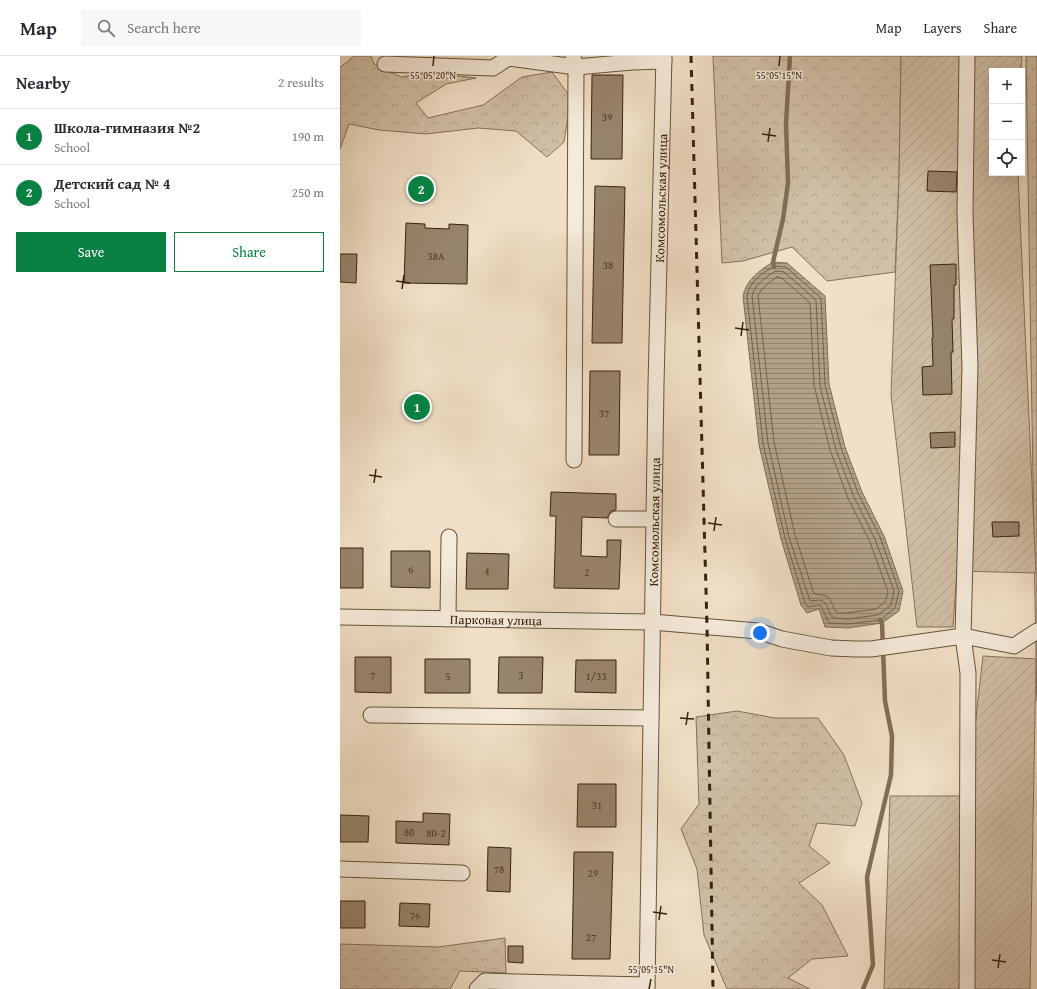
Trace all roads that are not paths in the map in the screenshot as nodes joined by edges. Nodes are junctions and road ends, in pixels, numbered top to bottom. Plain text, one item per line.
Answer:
1 (967, 56) edge
2 (664, 58) edge
3 (574, 61) edge
4 (385, 64) dead end
5 (574, 460) dead end
6 (616, 519) dead end
7 (653, 519) junction
8 (449, 537) dead end
9 (340, 618) edge
10 (448, 619) junction
11 (652, 622) junction
12 (1037, 631) edge
13 (963, 636) junction
14 (371, 715) dead end
15 (650, 718) junction
16 (340, 869) edge
17 (462, 873) dead end
18 (556, 986) edge
19 (647, 987) edge
20 (477, 989) edge
21 (967, 989) edge

1 - 13 street
2 - 3 street
2 - 7 street, Комсомольская улица
3 - 4 street
3 - 5 street
6 - 7 street
7 - 11 street, Комсомольская улица
8 - 10 street
9 - 10 street, Парковая улица
10 - 11 street, Парковая улица
11 - 13 street, Парковая улица
11 - 15 street, Комсомольская улица
12 - 13 street, Парковая улица
13 - 21 street
14 - 15 street
15 - 19 street, Комсомольская улица
16 - 17 street
18 - 19 street
18 - 20 street

